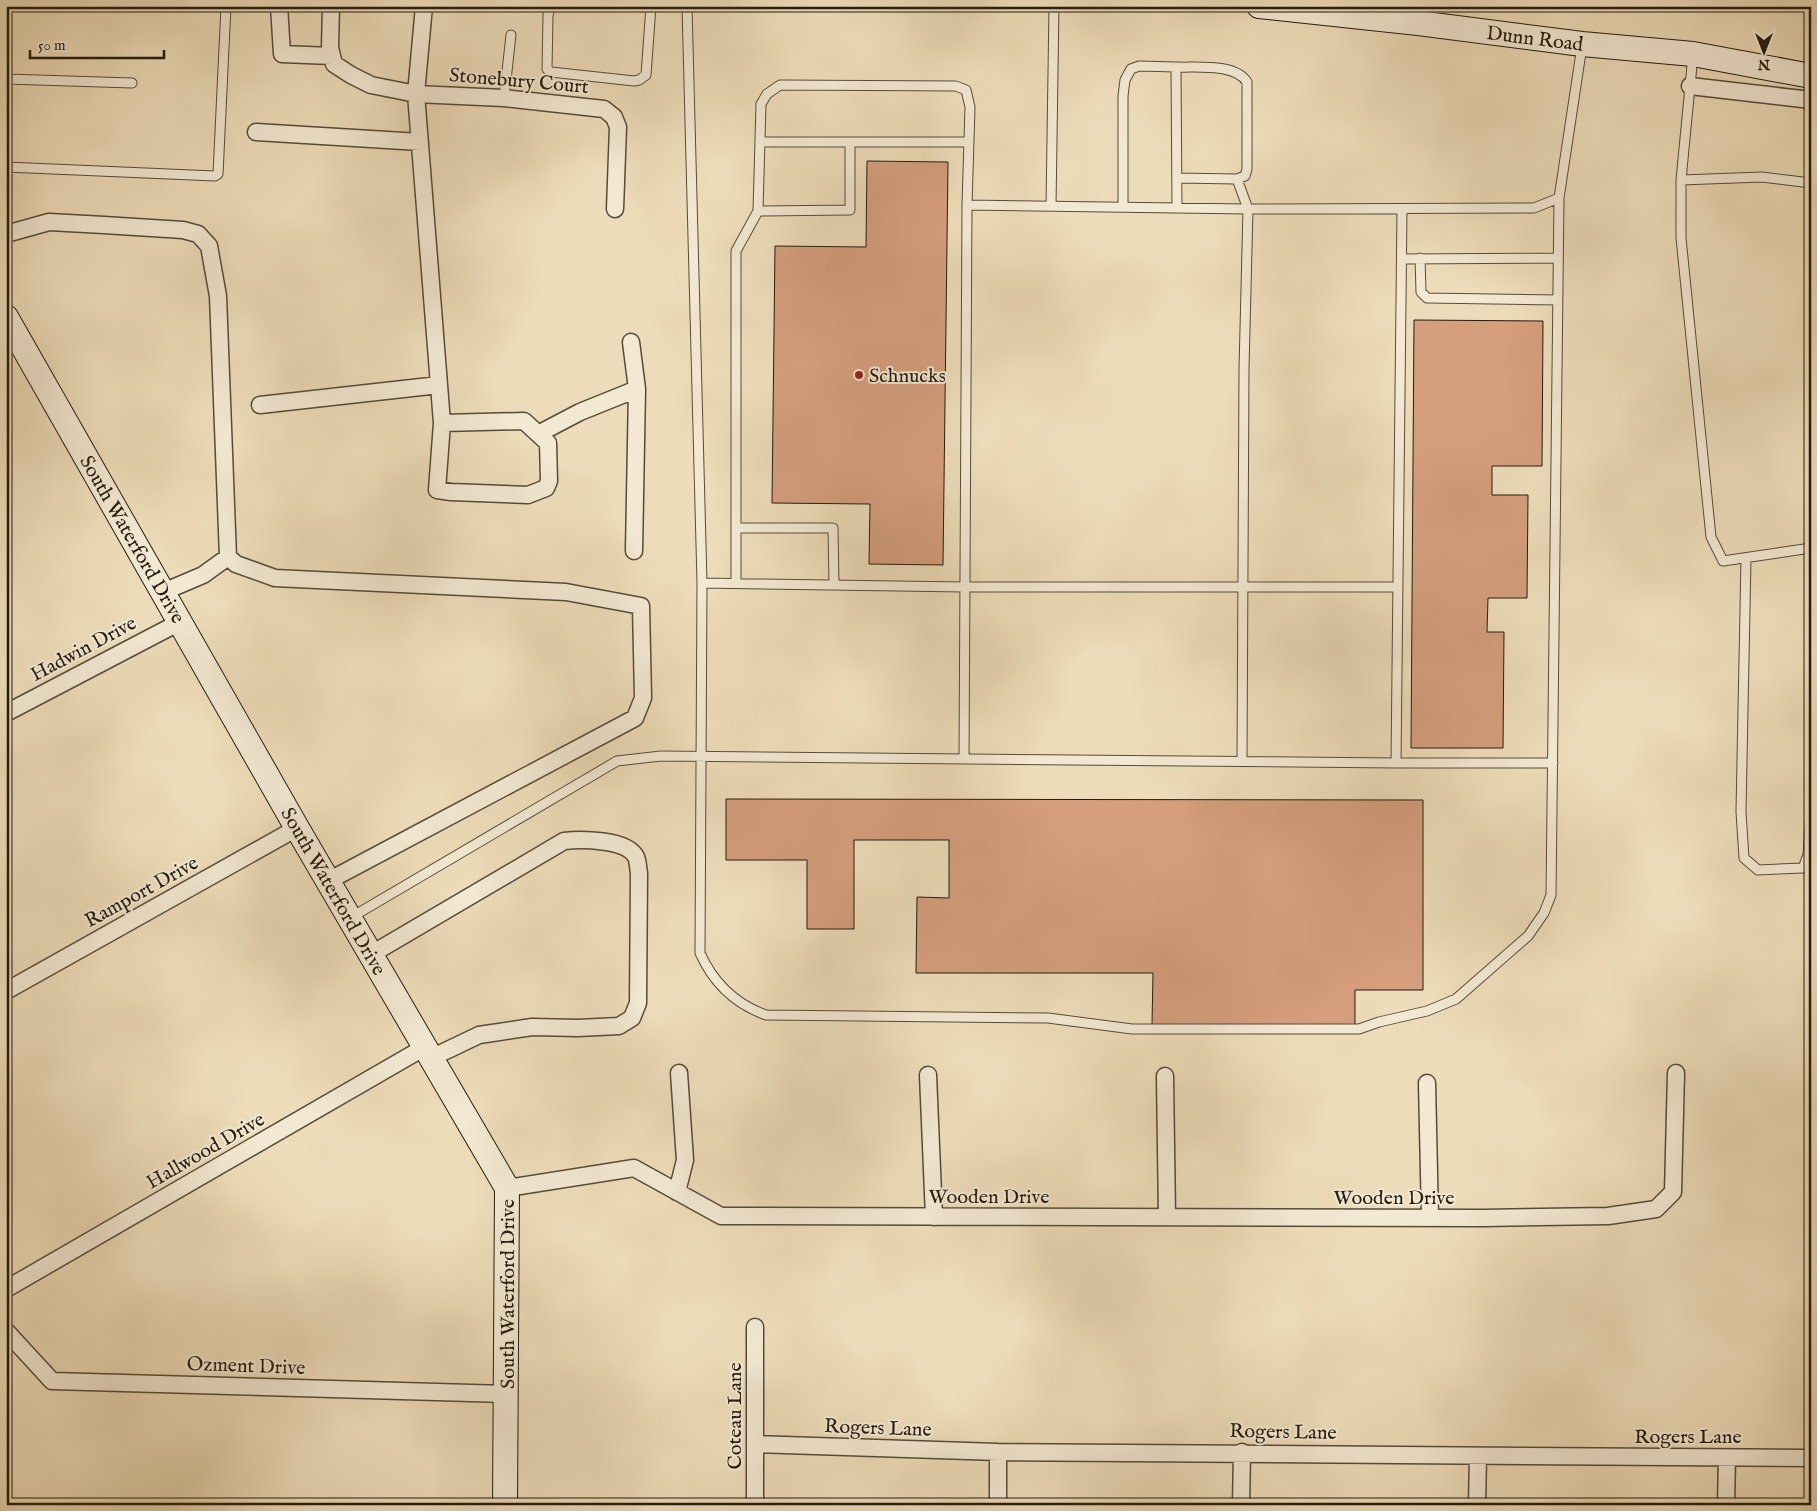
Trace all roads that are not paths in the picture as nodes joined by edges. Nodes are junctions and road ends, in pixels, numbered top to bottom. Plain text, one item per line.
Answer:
1 (226, 6) edge
2 (279, 6) edge
3 (331, 6) edge
4 (424, 6) edge
5 (551, 6) edge
6 (651, 6) edge
7 (687, 6) edge
8 (1054, 6) edge
9 (1259, 6) edge
10 (511, 36) dead end
11 (1582, 44) junction
12 (1693, 54) junction
13 (332, 56) junction
14 (1176, 66) junction
15 (1811, 76) edge
16 (6, 79) edge
17 (132, 83) dead end
18 (1690, 86) junction
19 (416, 94) junction
20 (504, 98) junction
21 (1811, 100) edge
22 (256, 132) dead end
23 (420, 142) junction
24 (760, 142) junction
25 (850, 142) junction
26 (969, 142) junction
27 (6, 167) edge
28 (1177, 178) junction
29 (1237, 178) junction
30 (1681, 180) junction
31 (1811, 182) edge
32 (1559, 198) junction
33 (967, 205) junction
34 (1051, 206) junction
35 (1123, 207) junction
36 (1177, 208) junction
37 (616, 209) dead end
38 (1248, 209) junction
39 (1402, 209) junction
40 (758, 211) junction
41 (6, 234) edge
42 (1420, 258) junction
43 (1558, 258) junction
44 (1402, 259) junction
45 (1557, 300) junction
46 (6, 317) edge
47 (631, 342) dead end
48 (439, 385) junction
49 (637, 388) junction
50 (260, 405) dead end
51 (442, 423) junction
52 (538, 434) junction
53 (736, 528) junction
54 (1811, 548) edge
55 (634, 551) dead end
56 (228, 557) junction
57 (1746, 558) junction
58 (702, 582) junction
59 (736, 583) junction
60 (834, 585) junction
61 (964, 587) junction
62 (1242, 587) junction
63 (1398, 587) junction
64 (163, 592) junction
65 (180, 622) junction
66 (6, 713) edge
67 (700, 756) junction
68 (964, 759) junction
69 (1242, 761) junction
70 (1396, 763) junction
71 (1553, 763) junction
72 (1811, 810) edge
73 (297, 828) junction
74 (328, 881) junction
75 (350, 918) junction
76 (370, 955) junction
77 (6, 991) edge
78 (428, 1053) junction
79 (679, 1073) dead end
80 (1676, 1073) dead end
81 (928, 1075) dead end
82 (1166, 1076) dead end
83 (1428, 1083) dead end
84 (507, 1188) junction
85 (677, 1192) junction
86 (934, 1217) junction
87 (1167, 1217) junction
88 (1430, 1218) junction
89 (6, 1289) edge
90 (755, 1328) dead end
91 (6, 1331) edge
92 (506, 1394) junction
93 (755, 1444) junction
94 (998, 1452) junction
95 (1242, 1452) junction
96 (1478, 1456) junction
97 (1727, 1458) junction
98 (1811, 1458) edge
99 (505, 1505) edge
100 (755, 1505) edge
101 (998, 1505) edge
102 (1242, 1505) edge
103 (1477, 1505) edge
104 (1726, 1505) edge

1 - 27 lane
2 - 13 street
3 - 13 street
4 - 19 street
5 - 6 lane
7 - 58 lane
8 - 34 lane
9 - 11 street, Dunn Road
10 - 20 lane
11 - 12 street, Dunn Road
11 - 32 lane
12 - 15 street, Dunn Road
12 - 18 lane
13 - 19 street, Stonebury Court
14 - 28 lane
14 - 29 lane
14 - 35 lane
16 - 17 lane
18 - 21 street
18 - 30 lane
19 - 20 street, Stonebury Court
19 - 23 street
20 - 37 street, Stonebury Court
22 - 23 street
23 - 48 street
24 - 25 lane
24 - 26 lane
24 - 40 lane
25 - 26 lane
25 - 40 lane
26 - 33 lane
28 - 29 lane
28 - 36 lane
29 - 38 lane
30 - 31 lane
30 - 57 lane
32 - 39 lane
32 - 43 lane
33 - 34 lane
33 - 61 lane
34 - 35 lane
35 - 36 lane
36 - 38 lane
38 - 39 lane
38 - 62 lane
39 - 44 lane
40 - 53 lane
41 - 56 street
42 - 43 lane
42 - 44 lane
42 - 45 lane
43 - 45 lane
44 - 63 lane
45 - 71 lane
46 - 64 street, South Waterford Drive
47 - 49 street
48 - 50 street
48 - 51 street
49 - 52 street
49 - 55 street
51 - 52 street
51 - 52 street
53 - 59 lane
53 - 60 lane
54 - 57 lane
56 - 64 street
56 - 74 street
57 - 72 lane
58 - 59 lane
58 - 67 lane
59 - 60 lane
60 - 61 lane
61 - 62 lane
61 - 68 lane
62 - 63 lane
62 - 69 lane
63 - 70 lane
64 - 65 street, South Waterford Drive
65 - 66 street, Hadwin Drive
65 - 73 street, South Waterford Drive
67 - 68 lane
67 - 71 lane
67 - 75 lane
68 - 69 lane
69 - 70 lane
70 - 71 lane
73 - 74 street, South Waterford Drive
73 - 77 street, Ramport Drive
74 - 75 street, South Waterford Drive
75 - 76 street, South Waterford Drive
76 - 78 street, South Waterford Drive
76 - 78 street, Hallwood Drive
78 - 84 street, South Waterford Drive
78 - 89 street, Hallwood Drive
79 - 85 street
80 - 88 street, Wooden Drive
81 - 86 street
82 - 87 street
83 - 88 street
84 - 85 street, Wooden Drive
84 - 92 street, South Waterford Drive
85 - 86 street, Wooden Drive
86 - 87 street, Wooden Drive
87 - 88 street, Wooden Drive
90 - 93 street, Coteau Lane
91 - 92 street, Ozment Drive
92 - 99 street, South Waterford Drive
93 - 94 street, Rogers Lane
93 - 100 street, Coteau Lane
94 - 95 street, Rogers Lane
94 - 101 street
95 - 96 street, Rogers Lane
95 - 102 street
96 - 97 street, Rogers Lane
96 - 103 street
97 - 98 street, Rogers Lane
97 - 104 street

